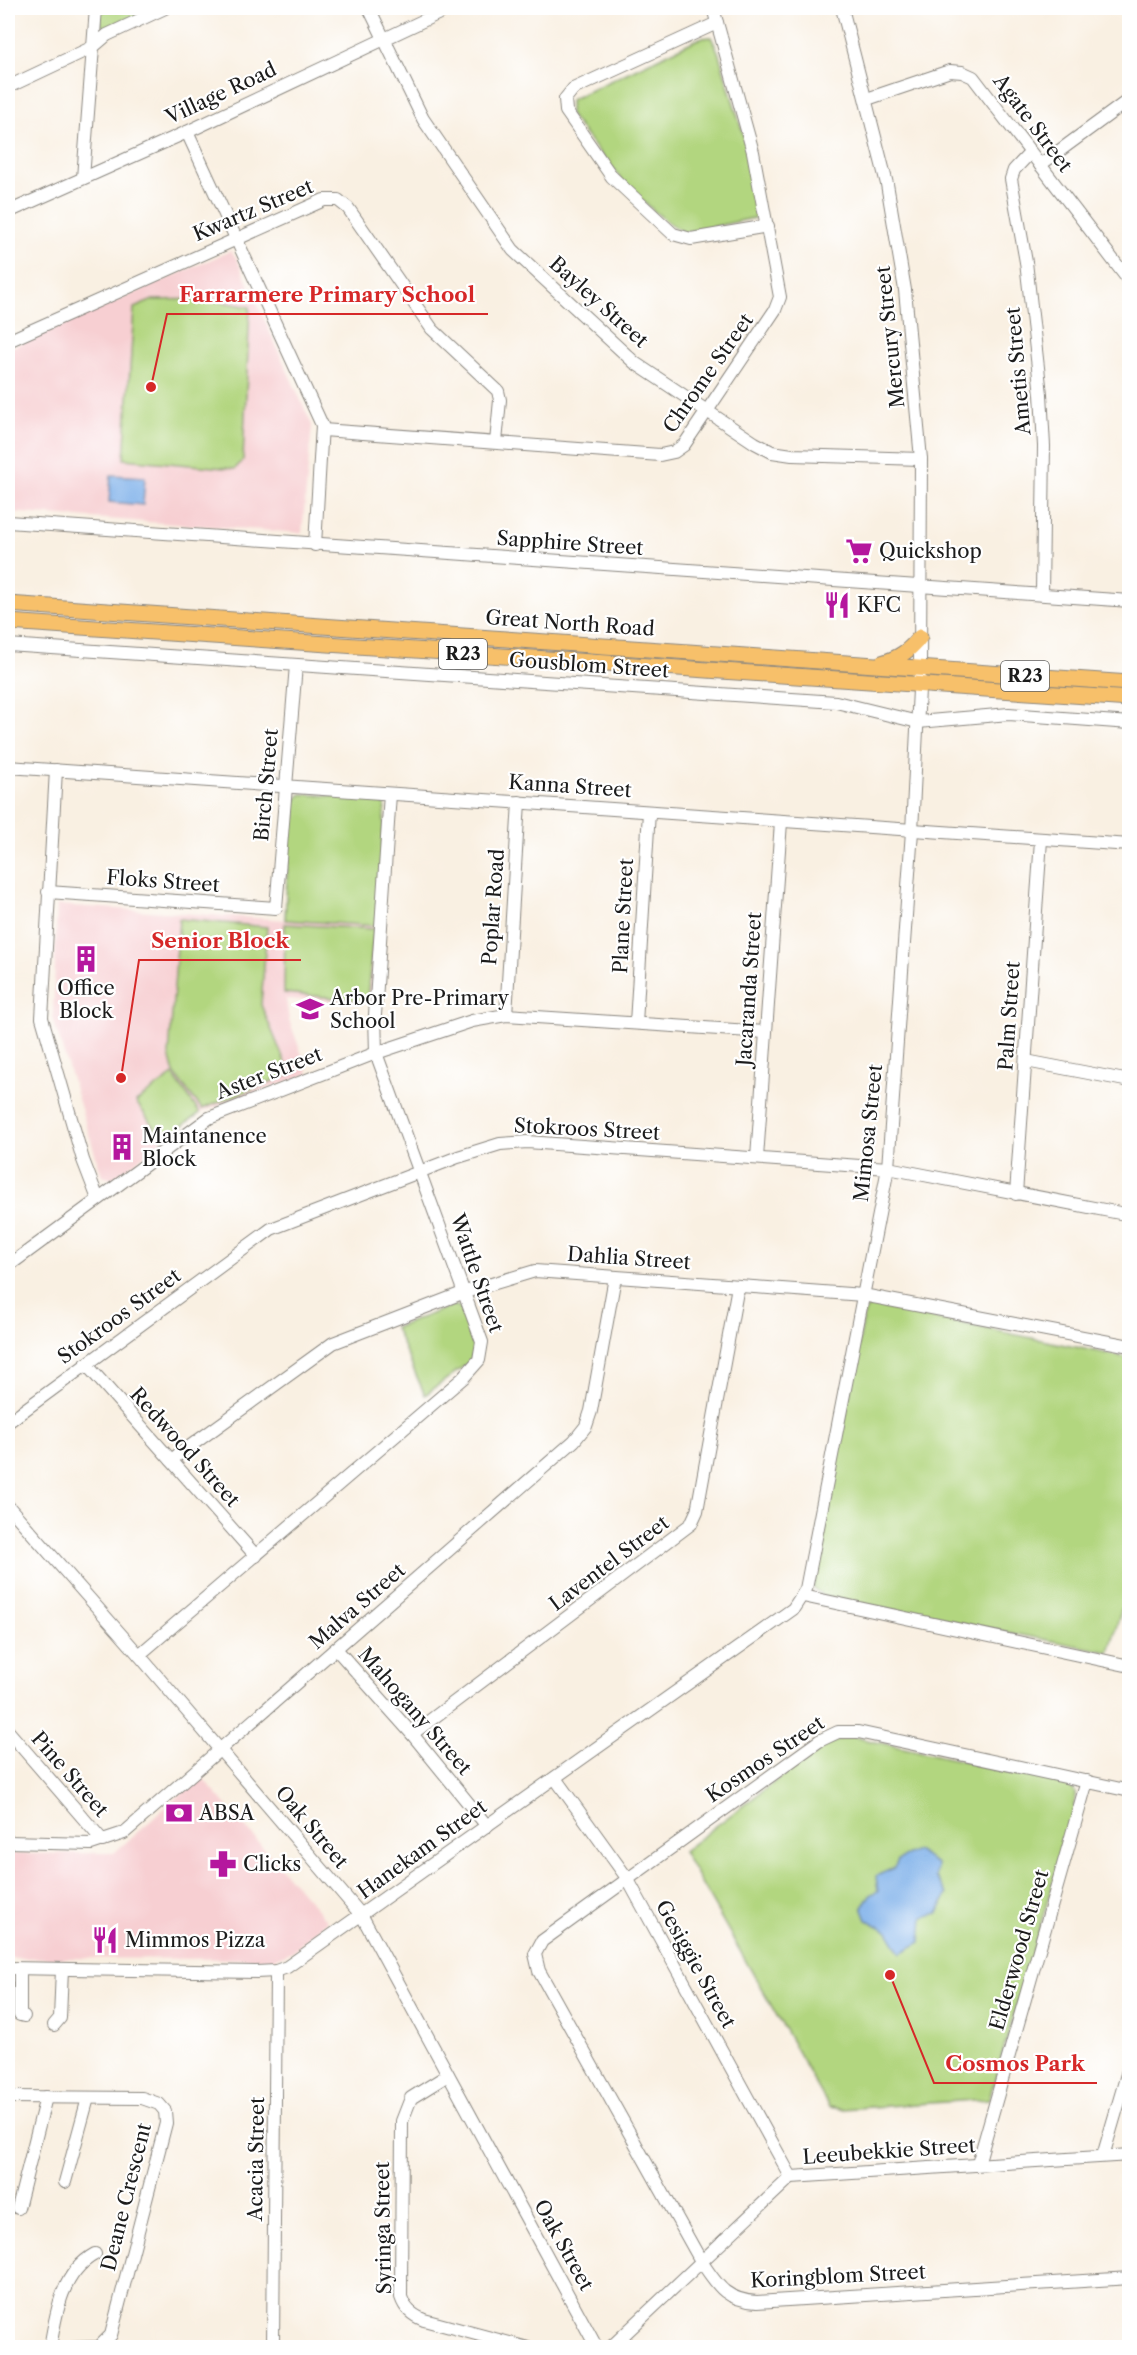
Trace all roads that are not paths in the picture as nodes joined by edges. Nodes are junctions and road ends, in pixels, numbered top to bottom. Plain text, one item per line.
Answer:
1 (96, 8) edge
2 (165, 8) edge
3 (369, 8) edge
4 (450, 8) edge
5 (713, 8) edge
6 (842, 8) edge
7 (717, 23) junction
8 (382, 38) junction
9 (93, 46) junction
10 (8, 87) edge
11 (867, 99) junction
12 (1130, 99) edge
13 (187, 132) junction
14 (1030, 153) junction
15 (1040, 165) junction
16 (83, 178) junction
17 (8, 212) edge
18 (768, 225) junction
19 (236, 238) junction
20 (1130, 282) edge
21 (8, 341) edge
22 (707, 413) junction
23 (323, 430) junction
24 (496, 442) junction
25 (921, 459) junction
26 (8, 522) edge
27 (315, 545) junction
28 (920, 588) junction
29 (1042, 594) junction
30 (1130, 601) edge
31 (8, 604) edge
32 (8, 622) edge
33 (920, 637) junction
34 (508, 640) junction
35 (8, 645) edge
36 (508, 657) junction
37 (296, 665) junction
38 (870, 666) junction
39 (920, 676) junction
40 (1130, 683) edge
41 (1130, 699) edge
42 (918, 722) junction
43 (1130, 723) edge
44 (8, 767) edge
45 (56, 771) junction
46 (285, 786) junction
47 (390, 794) junction
48 (519, 802) junction
49 (649, 812) junction
50 (782, 822) junction
51 (912, 831) junction
52 (1041, 840) junction
53 (1130, 845) edge
54 (48, 892) junction
55 (276, 908) joint
56 (506, 1015) junction
57 (636, 1023) junction
58 (765, 1032) junction
59 (376, 1053) junction
60 (1026, 1061) junction
61 (1130, 1081) edge
62 (757, 1158) junction
63 (888, 1168) junction
64 (420, 1172) junction
65 (1016, 1194) junction
66 (98, 1199) junction
67 (1130, 1215) edge
68 (8, 1266) edge
69 (615, 1277) junction
70 (738, 1286) junction
71 (465, 1292) junction
72 (863, 1295) junction
73 (1130, 1346) edge
74 (86, 1364) junction
75 (8, 1422) edge
76 (171, 1460) junction
77 (8, 1506) edge
78 (256, 1556) junction
79 (803, 1596) junction
80 (337, 1650) junction
81 (140, 1655) junction
82 (1130, 1666) edge
83 (8, 1731) edge
84 (412, 1734) junction
85 (221, 1749) junction
86 (555, 1778) junction
87 (1087, 1781) junction
88 (1130, 1791) edge
89 (487, 1826) junction
90 (103, 1841) junction
91 (8, 1842) edge
92 (627, 1878) junction
93 (362, 1916) junction
94 (535, 1954) joint
95 (14, 1968) edge
96 (62, 1969) junction
97 (276, 1971) junction
98 (24, 2016) dead end
99 (54, 2025) dead end
100 (1130, 2064) edge
101 (448, 2075) junction
102 (8, 2097) edge
103 (45, 2097) junction
104 (88, 2098) junction
105 (1130, 2155) edge
106 (1103, 2156) junction
107 (978, 2164) junction
108 (791, 2177) junction
109 (65, 2182) dead end
110 (18, 2208) dead end
111 (95, 2254) dead end
112 (701, 2260) junction
113 (1130, 2278) edge
114 (598, 2346) edge
115 (50, 2348) edge
116 (70, 2348) edge
117 (273, 2348) edge
118 (528, 2348) edge
119 (610, 2348) edge

1 - 9 street
2 - 9 street
3 - 8 street, Bayley Street
4 - 8 street, Village Road
5 - 7 street, Chrome Street
6 - 11 street, Mercury Street
7 - 18 street, Chrome Street
7 - 18 street
8 - 13 street, Village Road
8 - 22 street, Bayley Street
9 - 10 street
9 - 16 street
11 - 14 street, Agate Street
11 - 25 street, Mercury Street
12 - 15 street
13 - 16 street, Village Road
13 - 19 street
14 - 15 street, Agate Street
14 - 29 street, Ametis Street
15 - 20 street, Agate Street
16 - 17 street, Village Road
18 - 22 street, Chrome Street
19 - 21 street, Kwartz Street
19 - 23 street
19 - 24 street, Kwartz Street
22 - 24 street, Chrome Street
22 - 25 street, Bayley Street
23 - 24 street, Chrome Street
23 - 27 street
25 - 28 street, Mercury Street
26 - 27 street, Sapphire Street
27 - 28 street, Sapphire Street
28 - 29 street, Sapphire Street
28 - 33 street, Mercury Street
29 - 30 street, Sapphire Street
31 - 34 main road, Great North Road / R23
32 - 36 main road, Great North Road / R23
33 - 38 main road
33 - 39 street, Mercury Street
34 - 36 main road
34 - 38 main road, Great North Road / R23
35 - 37 street, Gousblom Street
36 - 39 main road, Great North Road / R23
37 - 42 street, Gousblom Street
37 - 46 street, Birch Street
38 - 39 main road, Great North Road / R23
39 - 40 main road, Great North Road / R23
39 - 41 main road, Great North Road / R23
39 - 42 street, Mimosa Street
42 - 43 street, Gousblom Street
42 - 51 street, Mimosa Street
44 - 45 street, Kanna Street
45 - 46 street, Kanna Street
45 - 54 street
46 - 47 street, Kanna Street
46 - 55 street, Birch Street
47 - 48 street, Kanna Street
47 - 59 street, Wattle Street
48 - 49 street, Kanna Street
48 - 56 street, Poplar Road
49 - 50 street, Kanna Street
49 - 57 street, Plane Street
50 - 51 street, Kanna Street
50 - 58 street, Jacaranda Street
51 - 52 street, Kanna Street
51 - 63 street, Mimosa Street
52 - 53 street, Kanna Street
52 - 60 street, Palm Street
54 - 55 street, Floks Street
54 - 66 street
56 - 57 street, Aster Street
56 - 59 street, Aster Street
57 - 58 street, Aster Street
58 - 62 street, Jacaranda Street
59 - 64 street, Wattle Street
59 - 66 street, Aster Street
60 - 61 street
60 - 65 street, Palm Street
62 - 63 street, Stokroos Street
62 - 64 street, Stokroos Street
63 - 65 street, Stokroos Street
63 - 72 street, Mimosa Street
64 - 71 street, Wattle Street
64 - 74 street, Stokroos Street
65 - 67 street, Stokroos Street
66 - 68 street, Aster Street
69 - 70 street, Dahlia Street
69 - 71 street, Dahlia Street
69 - 80 street, Malva Street
70 - 72 street, Dahlia Street
70 - 84 street, Laventel Street
71 - 76 street, Dahlia Street
71 - 78 street, Wattle Street
72 - 73 street, Dahlia Street
72 - 79 street, Mimosa Street
74 - 75 street, Stokroos Street
74 - 76 street, Redwood Street
76 - 78 street, Redwood Street
77 - 81 street, Oak Street
78 - 81 street, Wattle Street
79 - 82 street
79 - 86 street, Hanekam Street
80 - 84 street, Mahogany Street
80 - 85 street, Malva Street
81 - 85 street, Oak Street
83 - 90 street, Pine Street
84 - 89 street, Mahogany Street
85 - 90 street, Malva Street
85 - 93 street, Oak Street
86 - 89 street, Hanekam Street
86 - 92 street, Gesiggie Street
87 - 88 street, Kosmos Street
87 - 92 street, Kosmos Street
87 - 107 street, Elderwood Street
89 - 93 street, Hanekam Street
90 - 91 street, Malva Street
92 - 94 street, Kosmos Street
92 - 108 street, Gesiggie Street
93 - 97 street, Hanekam Street
93 - 101 street, Oak Street
94 - 112 street, Koringblom Street
95 - 96 street, Hanekam Street
95 - 98 street
96 - 97 street, Hanekam Street
96 - 99 street
97 - 117 street, Acacia Street
100 - 106 street
101 - 114 street, Oak Street
101 - 118 street, Syringa Street
102 - 103 street, Deane Crescent
103 - 104 street, Deane Crescent
103 - 110 street
104 - 109 street
104 - 116 street, Deane Crescent
105 - 106 street, Leeubekkie Street
106 - 107 street, Leeubekkie Street
107 - 108 street, Leeubekkie Street
108 - 112 street, Leeubekkie Street
111 - 115 street
112 - 113 street, Koringblom Street
112 - 119 street, Leeubekkie Street

